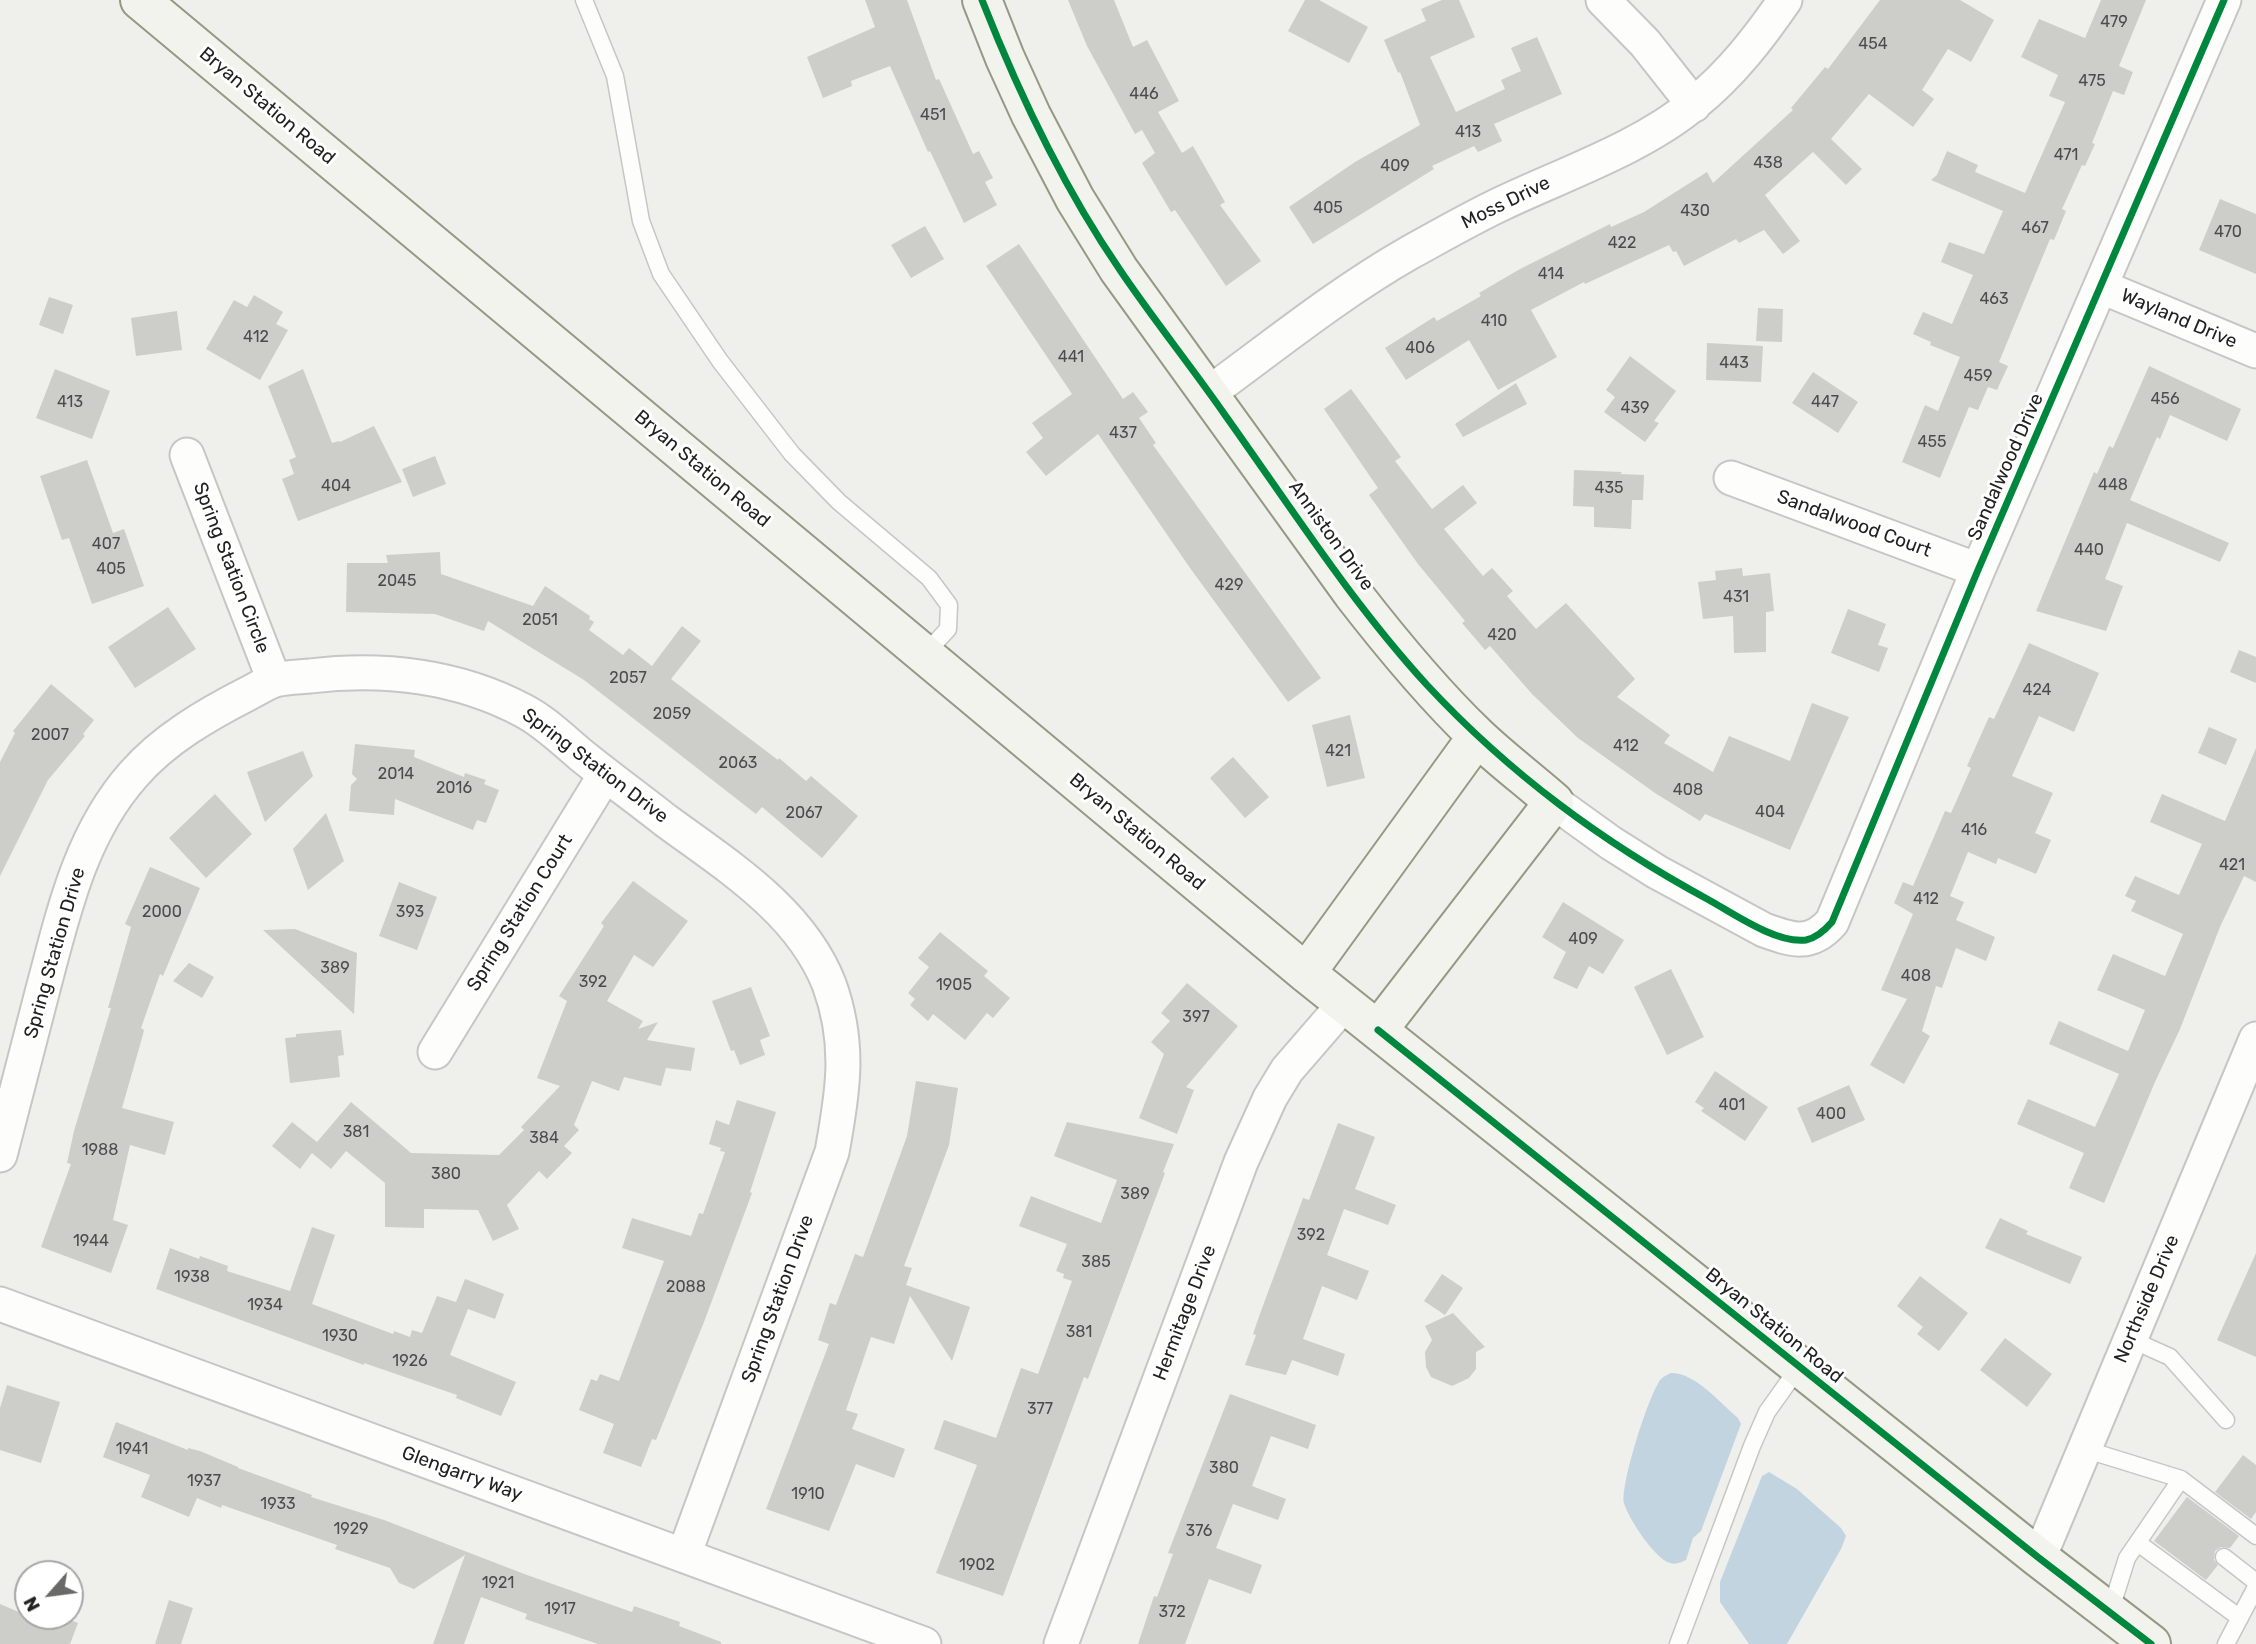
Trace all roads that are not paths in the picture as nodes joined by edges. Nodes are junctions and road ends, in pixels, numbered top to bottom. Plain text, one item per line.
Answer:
1 (140, 0) edge
2 (584, 0) edge
3 (982, 0) edge
4 (1603, 0) edge
5 (1785, 0) edge
6 (2224, 0) edge
7 (1694, 105) junction
8 (2102, 287) junction
9 (2256, 351) edge
10 (1209, 393) junction
11 (187, 455) dead end
12 (1731, 478) dead end
13 (1978, 570) junction
14 (925, 654) junction
15 (274, 680) junction
16 (1478, 737) junction
17 (605, 775) junction
18 (1554, 802) junction
19 (1809, 939) joint
20 (1306, 973) junction
21 (1345, 1003) junction
22 (1378, 1030) junction
23 (2256, 1040) edge
24 (435, 1052) dead end
25 (0, 1155) edge
26 (0, 1304) edge
27 (2130, 1339) junction
28 (1799, 1367) junction
29 (2226, 1420) dead end
30 (2084, 1449) junction
31 (2181, 1479) junction
32 (2256, 1536) edge
33 (2138, 1543) junction
34 (684, 1555) junction
35 (2224, 1557) dead end
36 (2039, 1558) junction
37 (2256, 1582) edge
38 (2256, 1587) edge
39 (2109, 1612) junction
40 (2239, 1618) junction
41 (924, 1644) edge
42 (1061, 1644) edge
43 (1678, 1644) edge
44 (2151, 1644) edge
45 (2226, 1644) edge

1 - 14 main road, Bryan Station Road
2 - 14 lane
3 - 10 main road, Anniston Drive
4 - 7 street
5 - 7 street, Moss Drive
6 - 8 street, Sandalwood Drive
7 - 10 street, Moss Drive
8 - 9 street, Wayland Drive
8 - 13 street, Sandalwood Drive
10 - 16 main road, Anniston Drive
11 - 15 street, Spring Station Circle
12 - 13 street, Sandalwood Court
13 - 19 street, Sandalwood Drive
14 - 20 main road, Bryan Station Road
15 - 17 street, Spring Station Drive
15 - 25 street, Spring Station Drive
16 - 18 main road, Anniston Drive
16 - 20 main road
17 - 24 street, Spring Station Court
17 - 34 street, Spring Station Drive
18 - 19 street, Anniston Drive
18 - 22 main road
20 - 21 main road, Bryan Station Road
21 - 22 main road, Bryan Station Road
21 - 42 street, Hermitage Drive
22 - 28 main road, Bryan Station Road
23 - 27 street, Northside Drive
26 - 34 street, Glengarry Way
27 - 29 lane
27 - 30 street, Northside Drive
28 - 36 main road, Bryan Station Road
28 - 43 lane
30 - 31 lane
30 - 36 street, Northside Drive
31 - 32 lane
31 - 33 lane
33 - 39 lane
33 - 40 lane
34 - 41 street, Glengarry Way
35 - 37 lane
36 - 39 main road, Bryan Station Road
38 - 40 lane
39 - 44 main road, Bryan Station Road
40 - 45 lane

